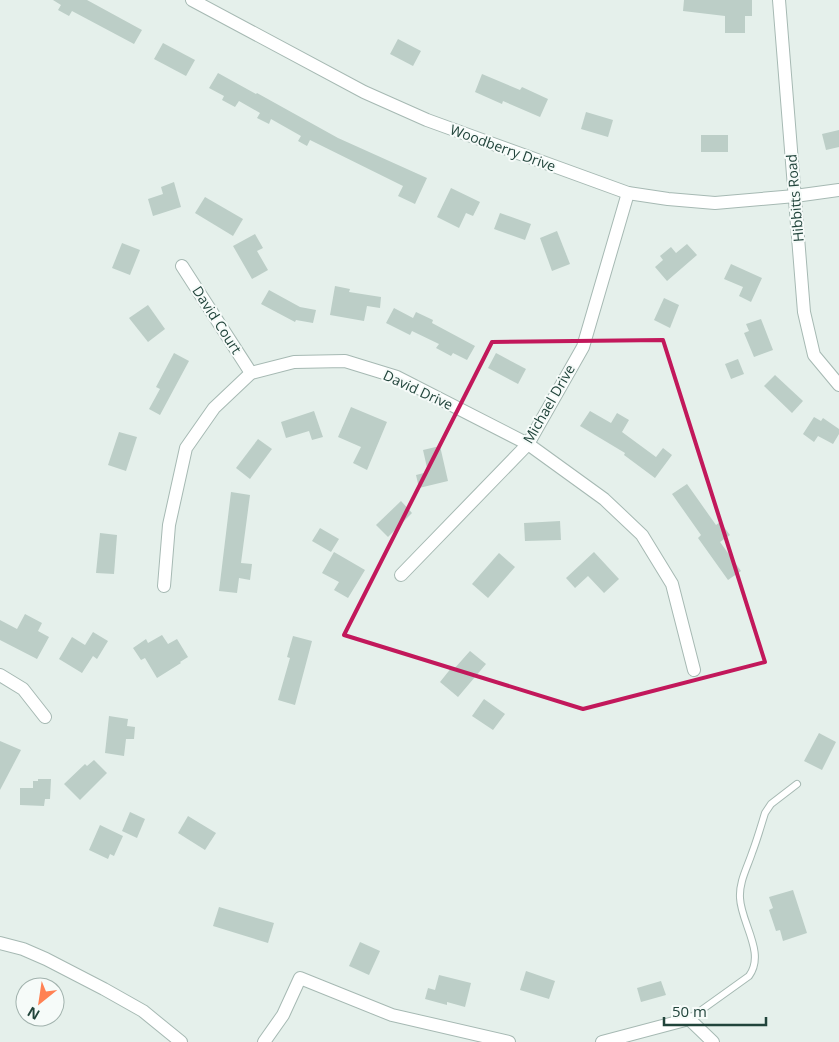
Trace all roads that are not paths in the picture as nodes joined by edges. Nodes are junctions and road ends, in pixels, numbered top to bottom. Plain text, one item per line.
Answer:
1 (192, 0) edge
2 (779, 0) edge
3 (839, 190) edge
4 (628, 193) junction
5 (795, 196) junction
6 (182, 266) dead end
7 (252, 374) junction
8 (839, 386) edge
9 (528, 444) junction
10 (401, 575) dead end
11 (164, 586) dead end
12 (694, 670) dead end
13 (0, 676) edge
14 (45, 716) dead end
15 (797, 784) dead end
16 (0, 943) edge
17 (689, 1019) junction
18 (181, 1042) edge
19 (264, 1042) edge
20 (509, 1042) edge
21 (602, 1042) edge
22 (713, 1042) edge

1 - 4 street, Woodberry Drive
2 - 5 street, Hibbitts Road
3 - 5 street, Woodberry Drive
4 - 5 street, Woodberry Drive
4 - 9 street, Michael Drive
5 - 8 street, Hibbitts Road
6 - 7 street, David Court
7 - 9 street, David Drive
7 - 11 street, David Drive
9 - 10 street, Michael Drive
9 - 12 street, David Drive
13 - 14 street
15 - 17 lane
16 - 18 street
17 - 21 street
17 - 22 street
19 - 20 street

